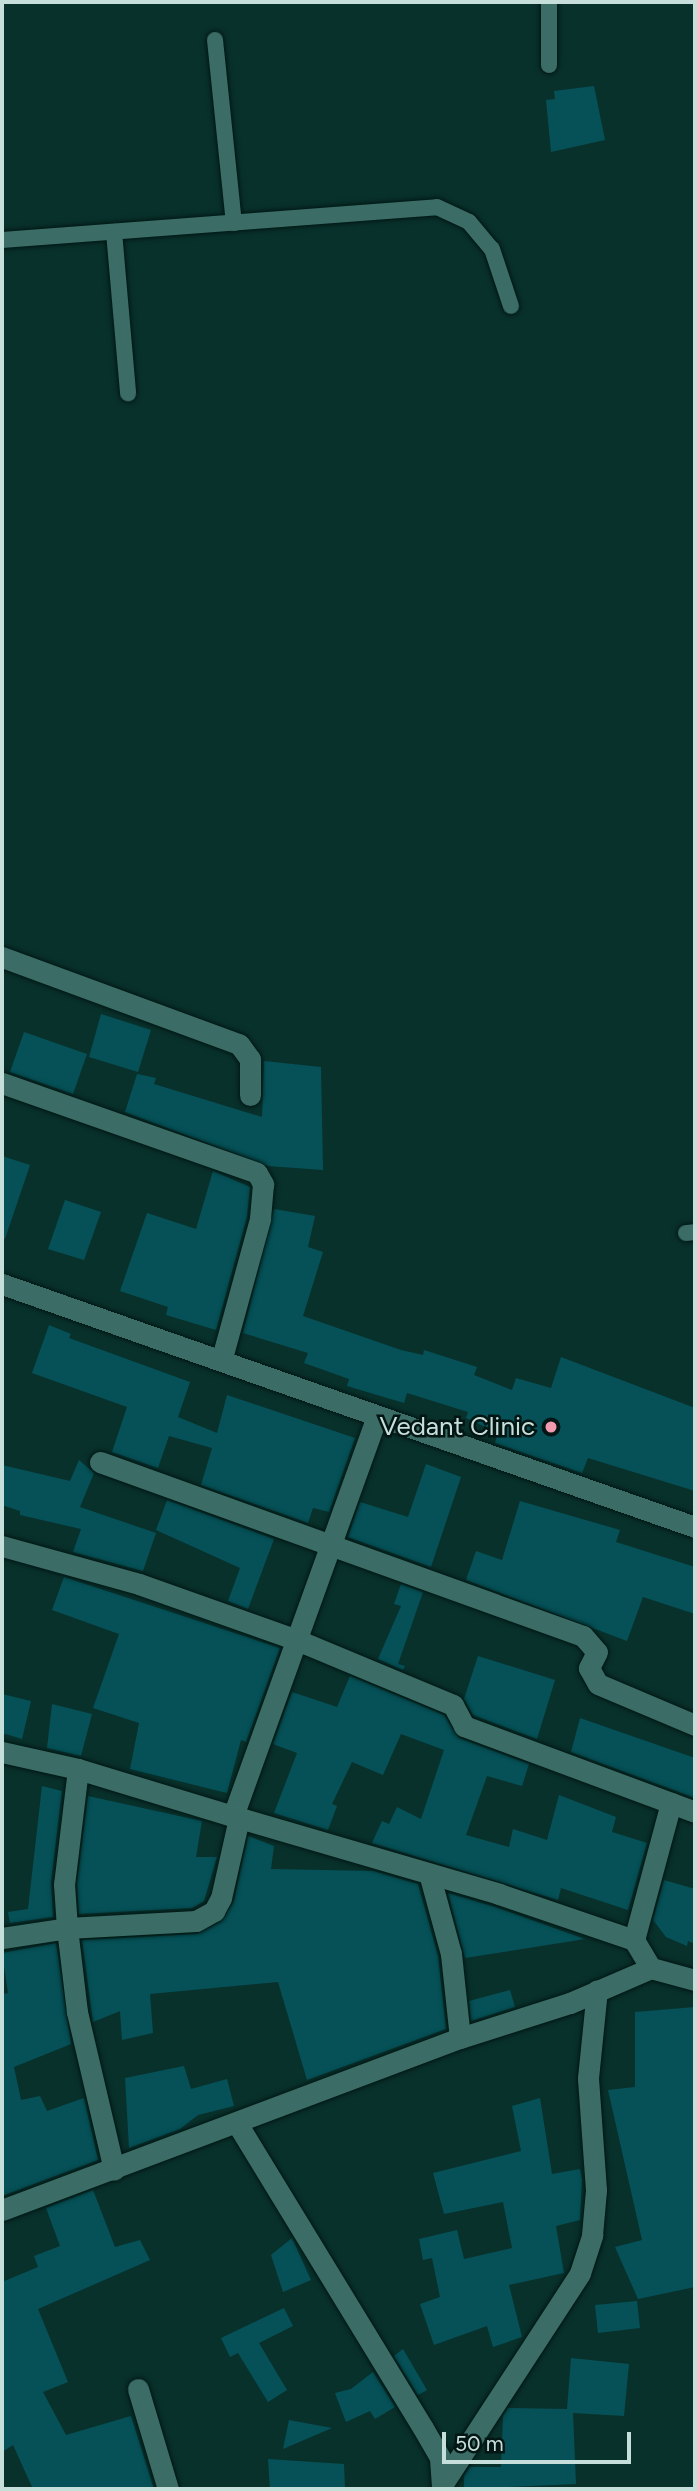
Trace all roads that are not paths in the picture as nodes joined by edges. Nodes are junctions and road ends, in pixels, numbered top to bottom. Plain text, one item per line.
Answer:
1 (549, 2) edge
2 (215, 40) dead end
3 (549, 65) dead end
4 (234, 222) junction
5 (114, 232) junction
6 (2, 240) edge
7 (511, 306) dead end
8 (128, 393) dead end
9 (2, 957) edge
10 (2, 1083) edge
11 (250, 1095) dead end
12 (2, 1284) edge
13 (222, 1358) junction
14 (377, 1417) junction
15 (100, 1462) dead end
16 (695, 1527) edge
17 (332, 1544) junction
18 (2, 1546) edge
19 (297, 1640) junction
20 (695, 1725) edge
21 (2, 1752) edge
22 (78, 1769) junction
23 (671, 1803) junction
24 (695, 1812) edge
25 (236, 1817) junction
26 (430, 1877) junction
27 (67, 1928) junction
28 (2, 1938) edge
29 (634, 1940) junction
30 (651, 1968) junction
31 (695, 1980) edge
32 (597, 1990) junction
33 (460, 2038) junction
34 (238, 2124) junction
35 (114, 2170) junction
36 (2, 2210) edge
37 (138, 2389) dead end
38 (443, 2486) edge
39 (169, 2489) edge

1 - 3 lane
2 - 4 lane
4 - 5 lane
4 - 7 lane
5 - 6 lane
5 - 8 lane
9 - 11 street
10 - 13 street
12 - 13 street
13 - 14 street
14 - 16 street
14 - 17 street
15 - 17 street
17 - 19 street
17 - 20 street
18 - 19 street
19 - 23 street
19 - 25 street
21 - 22 street
22 - 25 street
22 - 27 street
23 - 24 street
23 - 29 street
25 - 26 street
25 - 27 street
26 - 29 street
26 - 33 street
27 - 28 street
27 - 35 street
29 - 30 street
30 - 31 street
30 - 32 street
32 - 33 street
32 - 38 street
33 - 34 street
34 - 35 street
34 - 38 street
35 - 36 street
37 - 39 street

